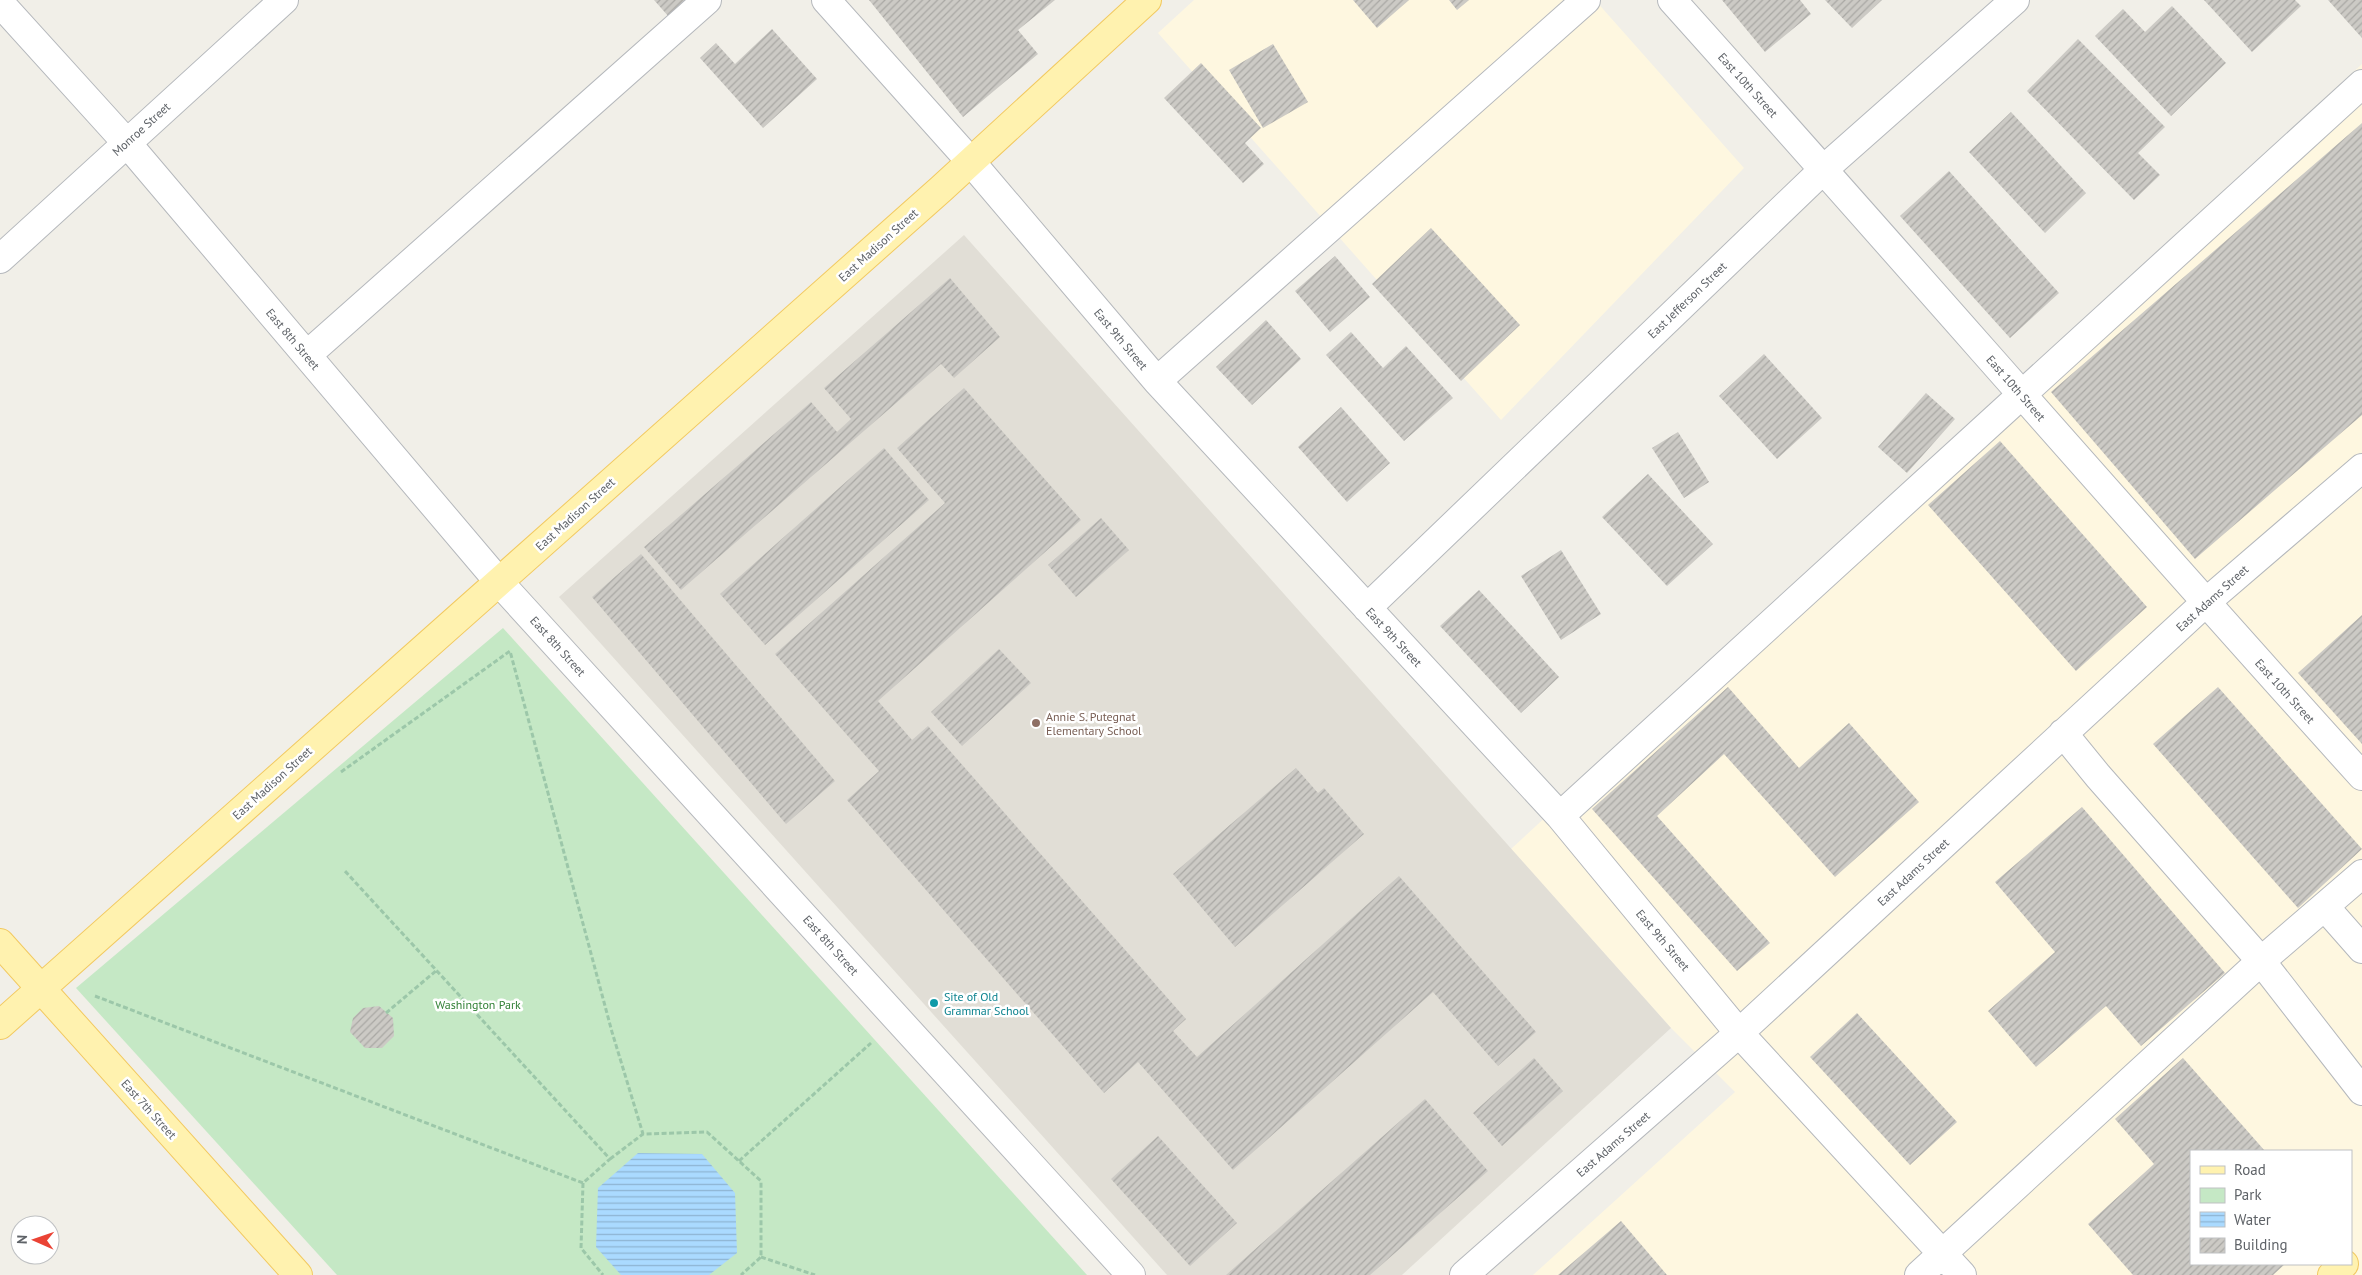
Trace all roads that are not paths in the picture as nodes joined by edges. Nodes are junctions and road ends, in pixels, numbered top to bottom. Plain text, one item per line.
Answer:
1 (284, 0) edge
2 (707, 0) edge
3 (826, 0) edge
4 (1147, 0) edge
5 (1586, 0) edge
6 (1672, 0) edge
7 (2014, 0) edge
8 (0, 3) edge
9 (2362, 84) edge
10 (126, 142) junction
11 (971, 162) junction
12 (1824, 169) junction
13 (0, 260) edge
14 (307, 355) junction
15 (1157, 381) junction
16 (2022, 394) junction
17 (2362, 468) edge
18 (499, 582) junction
19 (2205, 603) junction
20 (1367, 608) junction
21 (2064, 733) junction
22 (2362, 776) edge
23 (1560, 816) junction
24 (2362, 874) edge
25 (2325, 907) junction
26 (0, 943) edge
27 (2362, 949) edge
28 (2261, 961) junction
29 (40, 988) junction
30 (0, 1024) edge
31 (1739, 1032) junction
32 (2362, 1091) edge
33 (2362, 1248) edge
34 (1943, 1254) junction
35 (2352, 1257) edge
36 (2343, 1265) edge
37 (298, 1275) edge
38 (1131, 1275) edge
39 (1464, 1275) edge
40 (1919, 1275) edge
41 (1962, 1275) edge
42 (2332, 1275) edge

1 - 10 street, Monroe Street
2 - 14 street
3 - 11 street, East 9th Street
4 - 11 main road, East Madison Street
5 - 15 street
6 - 12 street, East 10th Street
7 - 12 street, East Jefferson Street
8 - 10 street, East 8th Street
9 - 16 street
10 - 13 street, Monroe Street
10 - 14 street, East 8th Street
11 - 15 street, East 9th Street
11 - 18 main road, East Madison Street
12 - 16 street, East 10th Street
12 - 20 street, East Jefferson Street
14 - 18 street, East 8th Street
15 - 20 street, East 9th Street
16 - 19 street, East 10th Street
16 - 23 street
17 - 19 street, East Adams Street
18 - 29 main road, East Madison Street
18 - 38 street, East 8th Street
19 - 21 street, East Adams Street
19 - 22 street, East 10th Street
20 - 23 street, East 9th Street
21 - 28 street
21 - 31 street, East Adams Street
23 - 31 street, East 9th Street
24 - 25 street
25 - 27 street
25 - 28 street
26 - 29 main road, East 7th Street
28 - 32 street
28 - 34 street
29 - 30 main road, East Madison Street
29 - 37 main road, East 7th Street
31 - 34 street, East 9th Street
31 - 39 street, East Adams Street
33 - 35 main road
34 - 40 street
34 - 41 street, East 9th Street
36 - 42 main road

